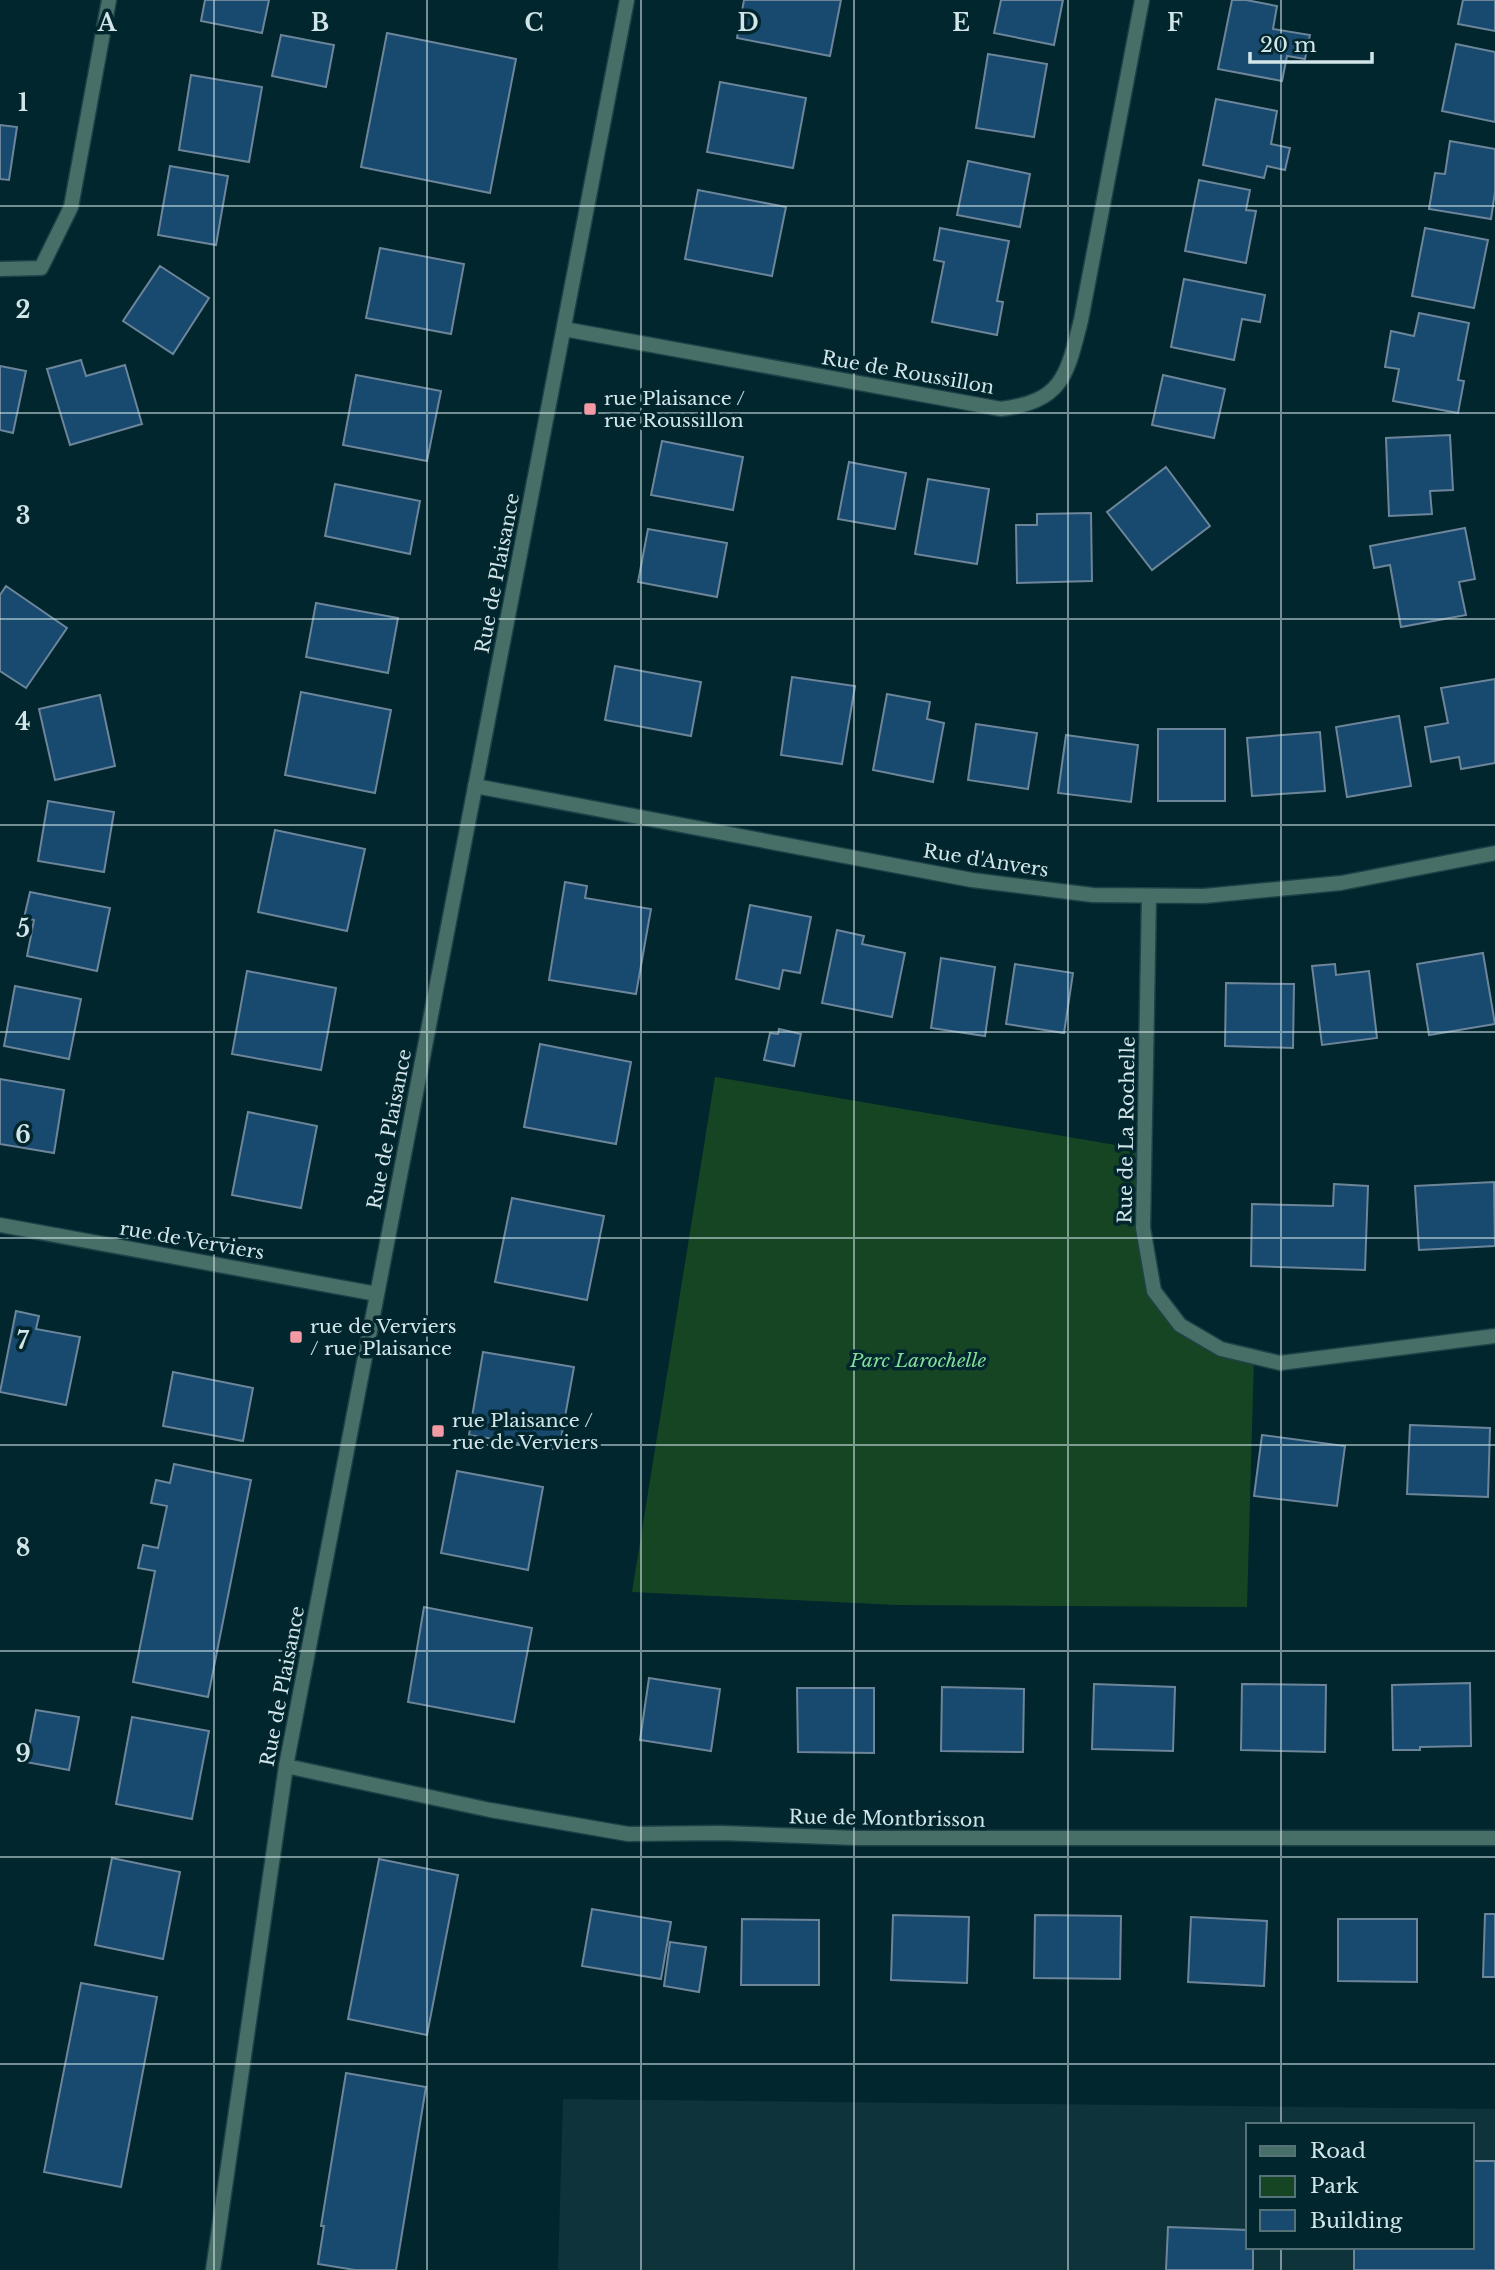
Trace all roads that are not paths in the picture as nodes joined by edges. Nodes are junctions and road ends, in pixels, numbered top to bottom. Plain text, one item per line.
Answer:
1 (109, 0) edge
2 (627, 0) edge
3 (1142, 0) edge
4 (0, 269) edge
5 (564, 329) junction
6 (475, 786) junction
7 (1495, 853) edge
8 (1149, 896) junction
9 (0, 1225) edge
10 (377, 1294) junction
11 (1495, 1336) edge
12 (286, 1766) junction
13 (1495, 1838) edge
14 (212, 2270) edge

1 - 4 street
2 - 5 street, Rue de Plaisance
3 - 5 street, Rue de Roussillon
5 - 6 street, Rue de Plaisance
6 - 8 street, Rue d'Anvers
6 - 10 street, Rue de Plaisance
7 - 8 street, Rue d'Anvers
8 - 11 street, Rue de La Rochelle
9 - 10 street, rue de Verviers
10 - 12 street, Rue de Plaisance
12 - 13 street, Rue de Montbrisson
12 - 14 street, Rue de Plaisance

